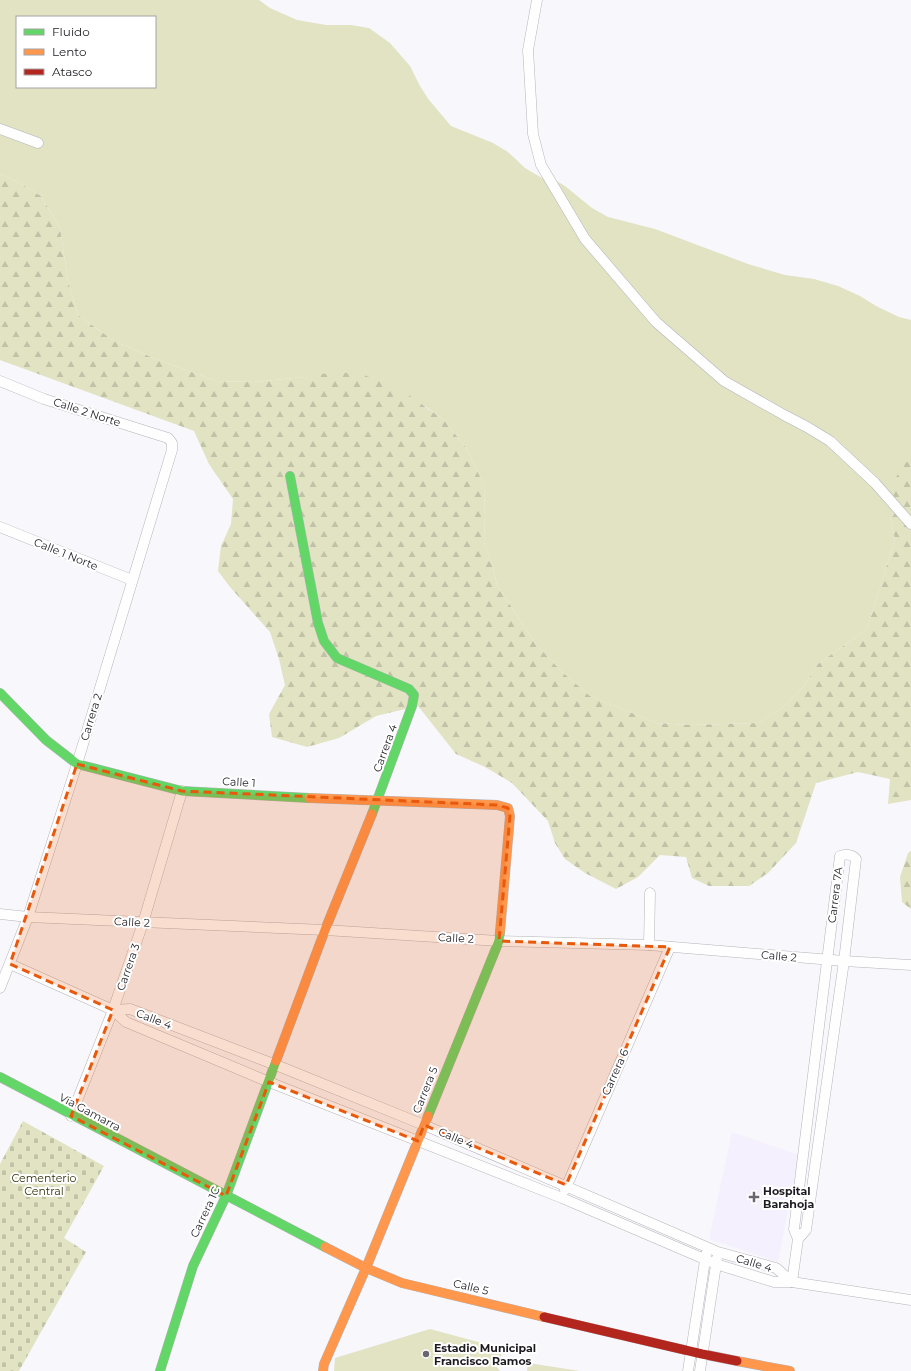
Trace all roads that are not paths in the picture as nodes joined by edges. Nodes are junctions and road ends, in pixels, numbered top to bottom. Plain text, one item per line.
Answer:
1 (537, 0) edge
2 (0, 130) edge
3 (38, 143) dead end
4 (0, 381) edge
5 (172, 443) joint
6 (290, 476) dead end
7 (911, 524) edge
8 (0, 527) edge
9 (132, 580) junction
10 (0, 693) edge
11 (77, 764) junction
12 (182, 791) junction
13 (378, 801) junction
14 (508, 808) joint
15 (650, 893) dead end
16 (0, 914) edge
17 (28, 917) junction
18 (143, 923) junction
19 (325, 930) junction
20 (498, 941) junction
21 (649, 945) junction
22 (670, 947) junction
23 (827, 960) junction
24 (844, 961) junction
25 (10, 964) junction
26 (911, 965) edge
27 (0, 988) edge
28 (113, 1010) junction
29 (276, 1066) junction
30 (0, 1077) edge
31 (269, 1082) junction
32 (71, 1116) junction
33 (424, 1125) junction
34 (418, 1141) junction
35 (169, 1166) joint
36 (566, 1185) junction
37 (226, 1196) junction
38 (562, 1198) junction
39 (798, 1239) junction
40 (707, 1246) junction
41 (718, 1252) junction
42 (705, 1259) junction
43 (716, 1264) junction
44 (366, 1268) junction
45 (792, 1282) junction
46 (911, 1300) edge
47 (690, 1351) junction
48 (702, 1354) junction
49 (160, 1371) edge
50 (323, 1371) edge
51 (688, 1371) edge
52 (700, 1371) edge
53 (790, 1371) edge

1 - 7 street
2 - 3 street
4 - 5 street, Calle 2 Norte
5 - 9 street, Carrera 2
6 - 13 street, Carrera 4
8 - 9 street, Calle 1 Norte
9 - 11 street, Carrera 2
10 - 11 street, Calle 1
11 - 12 street, Calle 1
11 - 17 street, Carrera 2
12 - 13 street, Calle 1
12 - 18 street, Carrera 3
13 - 14 street, Calle 1
13 - 19 street, Carrera 4
14 - 20 street, Carrera 5
15 - 21 street
16 - 17 street, Calle 2
17 - 18 street, Calle 2
17 - 25 street, Carrera 2
18 - 19 street, Calle 2
18 - 28 street, Carrera 3
19 - 20 street, Calle 2
19 - 29 street, Carrera 4
20 - 21 street, Calle 2
20 - 33 street, Carrera 5
21 - 22 street, Calle 2
22 - 23 street, Calle 2
22 - 36 street, Carrera 6
23 - 24 street, Calle 2
23 - 24 street, Carrera 7A
23 - 39 street, Carrera 7A
24 - 26 street, Calle 2
24 - 39 street, Carrera 7A
25 - 27 street, Carrera 2
25 - 28 street, Calle 4
28 - 29 street, Calle 4
28 - 31 street, Calle 4
28 - 32 street, Carrera 3
29 - 31 street, Carrera 1C
29 - 33 street, Calle 4
30 - 32 street, Vía Gamarra
31 - 34 street, Calle 4
31 - 37 street, Carrera 1C
32 - 35 street, Vía Gamarra
33 - 34 street, Carrera 5
33 - 36 street, Calle 4
34 - 38 street, Calle 4
34 - 44 street, Carrera 5
35 - 37 street, Calle 5
36 - 38 street, Carrera 6
36 - 40 street, Calle 4
37 - 44 street, Calle 5
37 - 49 street, Carrera 1C
38 - 42 street, Calle 4
39 - 45 street, Carrera 7A
40 - 41 street, Calle 4
40 - 42 street
41 - 43 street
41 - 45 street, Calle 4
42 - 43 street, Calle 4
42 - 47 street
43 - 45 street, Calle 4
43 - 48 street
44 - 47 street, Calle 5
44 - 50 street, Carrera 5
45 - 46 street, Calle 4
47 - 48 street, Calle 5
47 - 51 street
48 - 52 street
48 - 53 street, Calle 5

